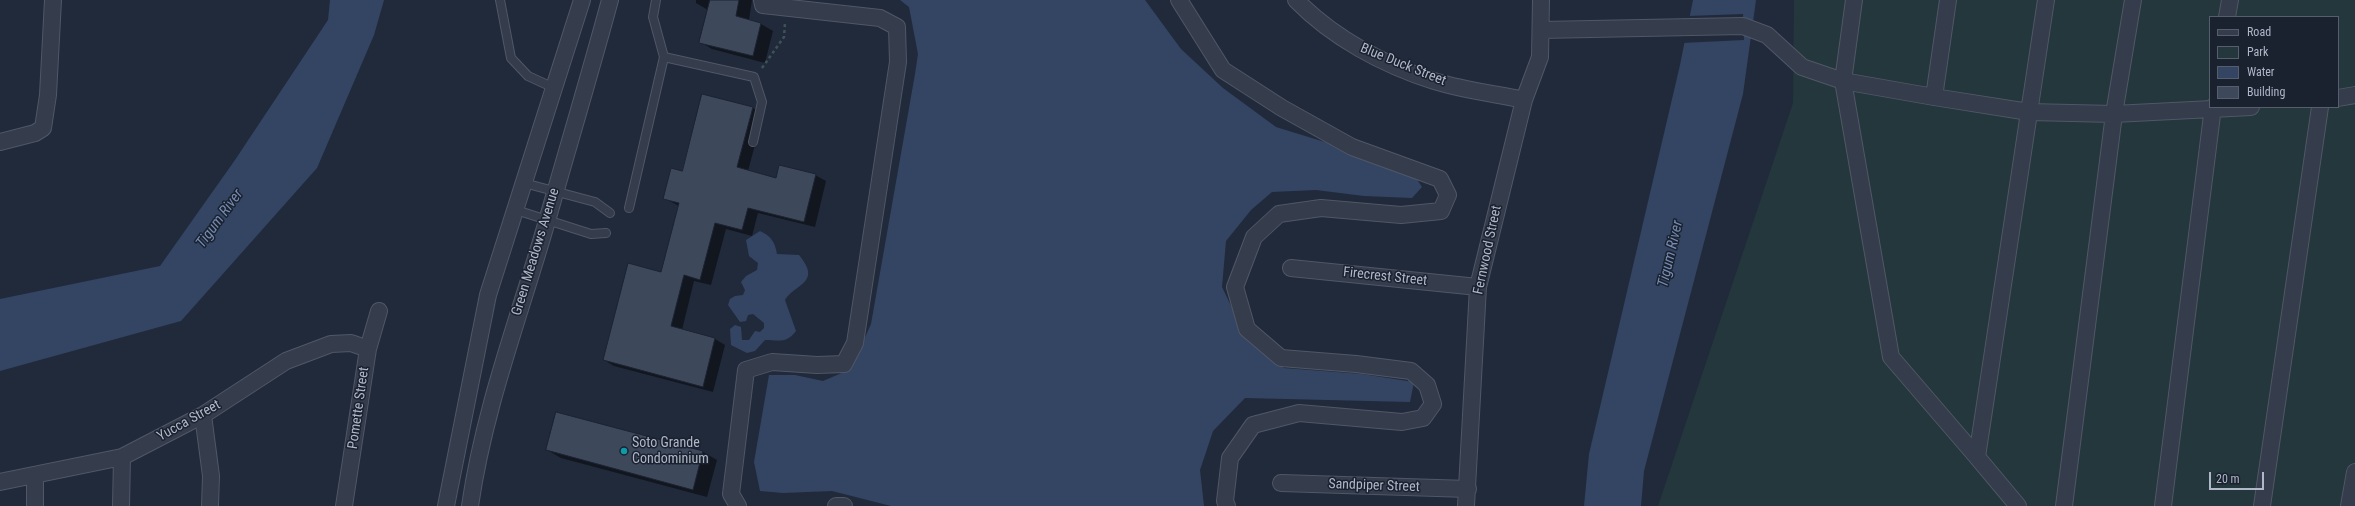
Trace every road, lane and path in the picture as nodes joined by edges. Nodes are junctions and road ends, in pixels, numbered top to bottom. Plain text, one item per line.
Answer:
1 (54, 0) edge
2 (500, 0) edge
3 (582, 0) edge
4 (610, 0) edge
5 (656, 0) edge
6 (762, 0) edge
7 (1179, 0) edge
8 (1296, 0) edge
9 (1541, 0) edge
10 (1854, 0) edge
11 (1948, 0) edge
12 (2046, 0) edge
13 (2133, 0) edge
14 (2230, 0) edge
15 (787, 7) junction
16 (2227, 16) edge
17 (1541, 30) junction
18 (664, 57) junction
19 (754, 77) junction
20 (1843, 81) junction
21 (554, 88) junction
22 (2355, 95) edge
23 (1934, 97) junction
24 (2339, 98) edge
25 (1524, 100) junction
26 (2232, 108) edge
27 (2320, 108) edge
28 (2212, 109) edge
29 (2029, 112) junction
30 (2114, 114) junction
31 (0, 142) edge
32 (753, 142) dead end
33 (524, 183) junction
34 (555, 190) junction
35 (629, 208) dead end
36 (516, 210) junction
37 (610, 213) dead end
38 (547, 220) junction
39 (606, 232) dead end
40 (1291, 268) dead end
41 (1478, 287) junction
42 (380, 311) dead end
43 (368, 349) junction
44 (204, 415) junction
45 (122, 457) junction
46 (1977, 457) junction
47 (2355, 472) edge
48 (35, 476) junction
49 (0, 482) edge
50 (1281, 483) dead end
51 (1468, 489) junction
52 (35, 506) edge
53 (121, 506) edge
54 (210, 506) edge
55 (344, 506) edge
56 (446, 506) edge
57 (470, 506) edge
58 (738, 506) edge
59 (836, 506) edge
60 (844, 506) edge
61 (1227, 506) edge
62 (1466, 506) edge
63 (2018, 506) edge
64 (2064, 506) edge
65 (2163, 506) edge
66 (2262, 506) edge
67 (2349, 506) edge

1 - 31 street
2 - 21 lane
3 - 21 street
4 - 34 street, Green Meadows Avenue
5 - 18 lane
6 - 15 street
7 - 61 street
8 - 25 street, Blue Duck Street
9 - 17 street, Fernwood Street
10 - 20 street
11 - 23 street
12 - 29 street
13 - 30 street
14 - 16 street
15 - 19 path
15 - 58 street
17 - 20 street
17 - 25 street, Fernwood Street
18 - 19 lane
18 - 35 lane
19 - 32 lane
20 - 23 street
20 - 46 street
21 - 33 street
22 - 24 street
23 - 29 street
25 - 41 street, Fernwood Street
26 - 28 street
27 - 66 street
28 - 30 street
28 - 65 street
29 - 30 street
29 - 46 street
30 - 64 street
33 - 34 lane
33 - 36 street
34 - 37 lane
34 - 38 street, Green Meadows Avenue
36 - 38 lane
36 - 56 street
38 - 39 lane
38 - 57 street, Green Meadows Avenue
40 - 41 street, Firecrest Street
41 - 51 street, Fernwood Street
42 - 43 street, Pomette Street
43 - 44 street, Yucca Street
43 - 55 street, Pomette Street
44 - 45 street, Yucca Street
44 - 54 street
45 - 48 street, Yucca Street
45 - 53 street
46 - 63 street
47 - 67 street
48 - 49 street, Yucca Street
48 - 52 street
50 - 51 street, Sandpiper Street
51 - 62 street, Fernwood Street
59 - 60 street

